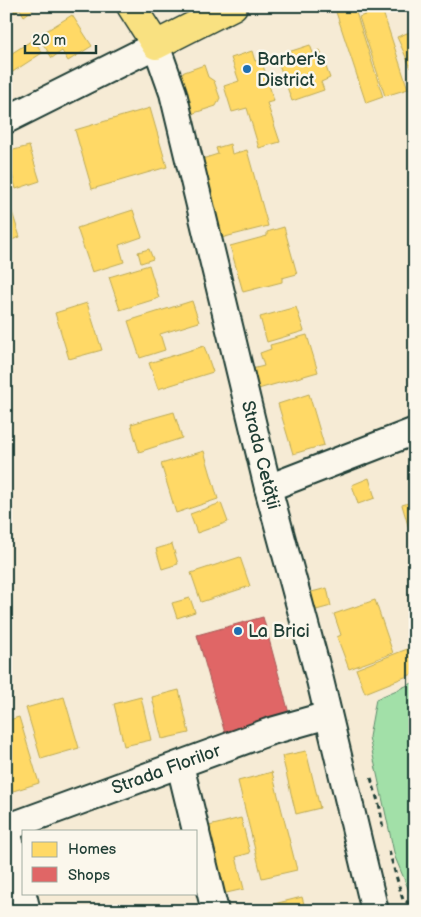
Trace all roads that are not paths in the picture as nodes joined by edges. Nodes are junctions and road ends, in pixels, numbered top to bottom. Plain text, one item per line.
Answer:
1 (131, 6) edge
2 (233, 6) edge
3 (156, 45) junction
4 (6, 120) edge
5 (415, 431) edge
6 (268, 488) junction
7 (328, 715) junction
8 (180, 764) junction
9 (6, 827) edge
10 (196, 830) edge
11 (198, 840) edge
12 (22, 891) edge
13 (23, 894) edge
14 (27, 911) edge
15 (215, 911) edge
16 (375, 911) edge

1 - 3 main road, Strada Cetății
2 - 3 main road
3 - 4 street
3 - 6 street, Strada Cetății
5 - 6 street
6 - 7 street, Strada Cetății
7 - 8 street, Strada Florilor
7 - 16 street, Strada Cetății
8 - 9 street, Strada Florilor
8 - 10 street
9 - 12 street
11 - 15 street
13 - 14 street

